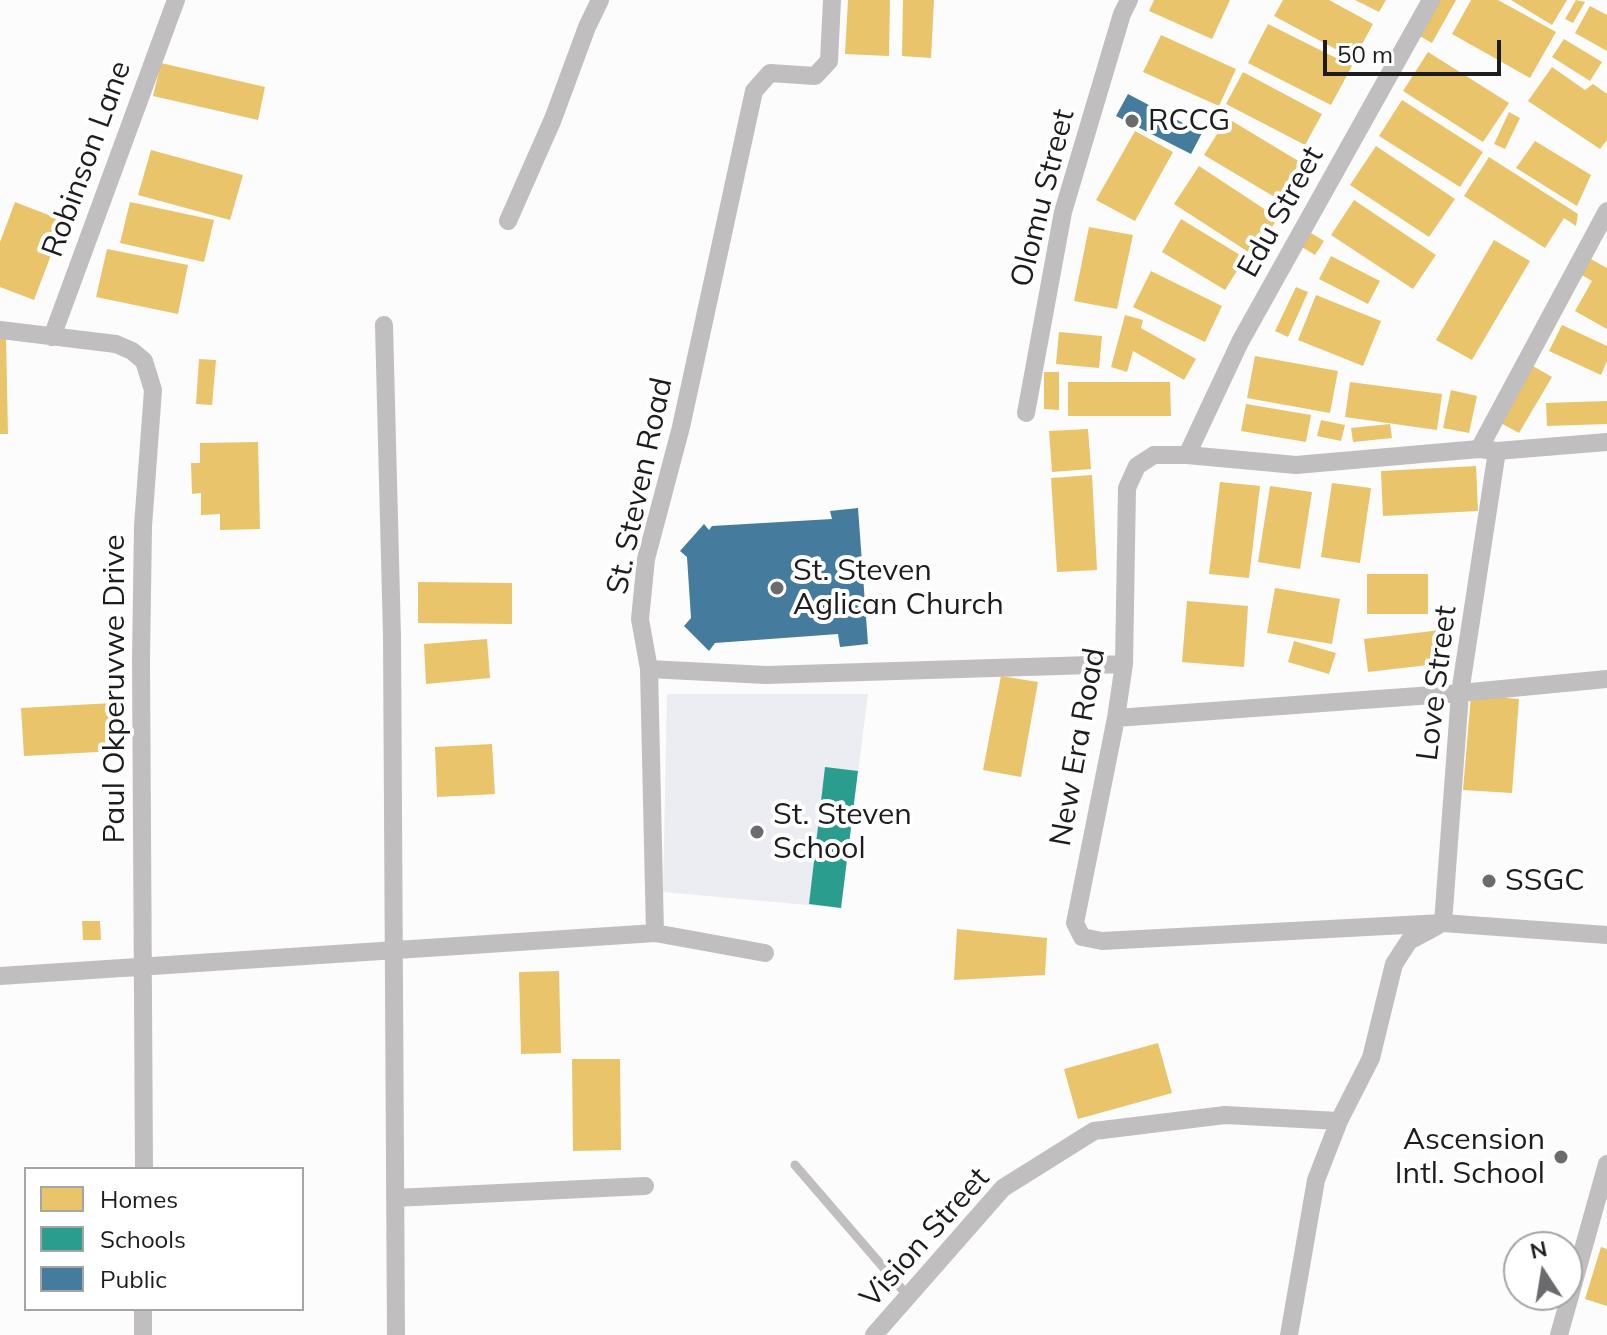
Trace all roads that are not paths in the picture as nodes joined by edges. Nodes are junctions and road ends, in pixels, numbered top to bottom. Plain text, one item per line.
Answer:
1 (176, 0) edge
2 (600, 0) edge
3 (832, 0) edge
4 (1129, 0) edge
5 (1431, 0) edge
6 (1607, 211) edge
7 (508, 221) dead end
8 (384, 325) dead end
9 (0, 330) edge
10 (52, 337) junction
11 (1026, 413) dead end
12 (1607, 442) edge
13 (1488, 450) junction
14 (1187, 455) junction
15 (1124, 664) junction
16 (649, 669) junction
17 (1607, 679) edge
18 (1460, 693) junction
19 (1116, 718) junction
20 (1443, 923) junction
21 (655, 933) junction
22 (1607, 935) edge
23 (392, 950) junction
24 (765, 953) dead end
25 (143, 965) junction
26 (0, 976) edge
27 (1339, 1121) junction
28 (1607, 1164) edge
29 (795, 1165) dead end
30 (144, 1167) edge
31 (645, 1186) dead end
32 (395, 1198) junction
33 (908, 1296) junction
34 (143, 1311) edge
35 (1564, 1334) edge
36 (143, 1335) edge
37 (396, 1335) edge
38 (874, 1335) edge
39 (1289, 1335) edge

1 - 10 street, Robinson Lane
2 - 7 street
3 - 16 street, St. Steven Road
4 - 11 street, Olomu Street
5 - 14 street, Edu Street
6 - 13 street, Love Street
8 - 23 street
9 - 10 street, Paul Okperuvwe Drive
10 - 25 street, Paul Okperuvwe Drive
12 - 13 street, New Era Road
13 - 14 street, New Era Road
13 - 18 street, Love Street
14 - 15 street, New Era Road
15 - 16 street
15 - 19 street, New Era Road
16 - 21 street
17 - 18 street
18 - 19 street
18 - 20 street, Love Street
19 - 20 street, New Era Road
20 - 22 street, New Era Road
20 - 27 street
21 - 23 street
21 - 24 street
23 - 25 street
23 - 32 street
25 - 26 street
25 - 30 street, Paul Okperuvwe Drive
27 - 33 street, Vision Street
27 - 39 street
28 - 35 street
29 - 33 lane
31 - 32 street
32 - 37 street
33 - 38 street, Vision Street
34 - 36 street

